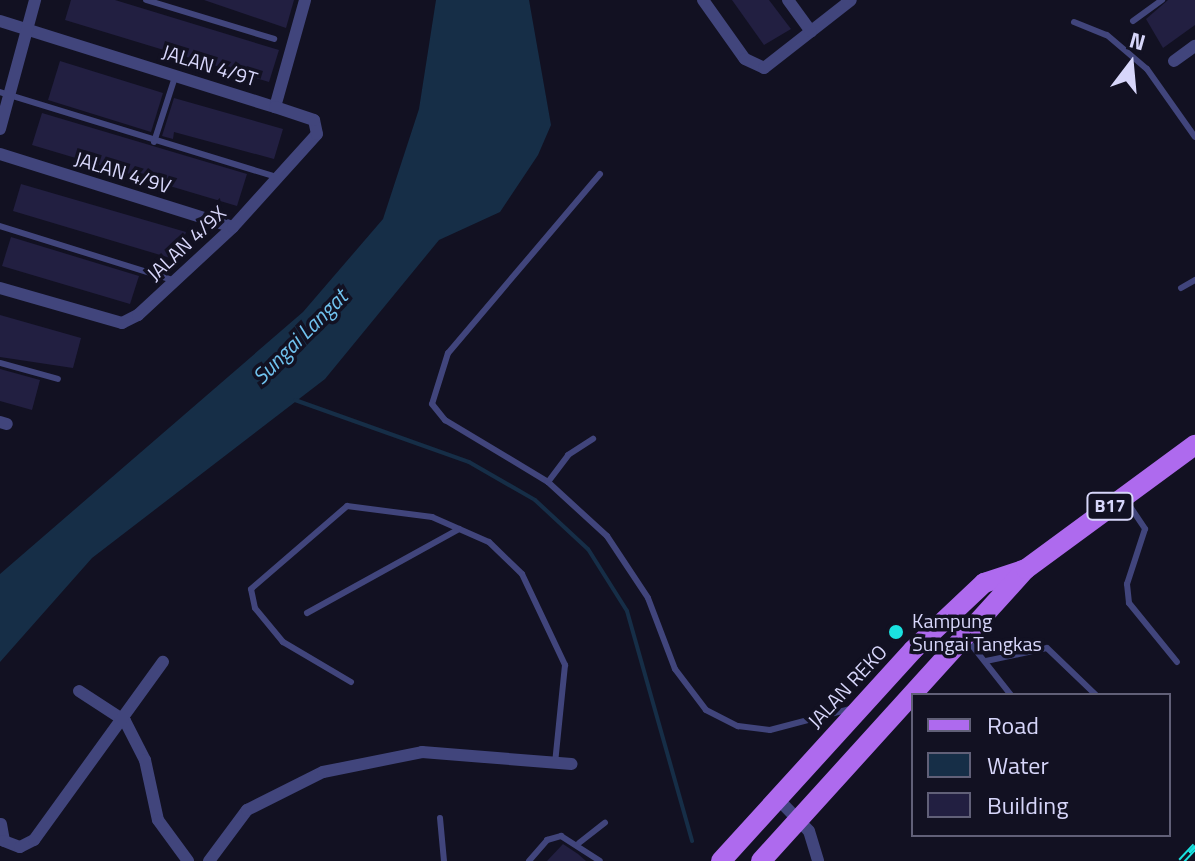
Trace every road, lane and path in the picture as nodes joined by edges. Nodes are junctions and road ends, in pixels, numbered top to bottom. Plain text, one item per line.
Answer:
1 (35, 0) edge
2 (146, 0) edge
3 (305, 0) edge
4 (703, 0) edge
5 (788, 0) edge
6 (851, 0) edge
7 (1162, 0) edge
8 (0, 21) edge
9 (1133, 21) dead end
10 (1074, 22) dead end
11 (27, 29) junction
12 (811, 32) junction
13 (274, 39) dead end
14 (1195, 46) edge
15 (1174, 61) dead end
16 (175, 76) junction
17 (4, 94) edge
18 (275, 107) junction
19 (0, 129) edge
20 (1195, 137) edge
21 (154, 142) junction
22 (0, 154) edge
23 (600, 174) dead end
24 (279, 178) junction
25 (0, 226) edge
26 (233, 227) junction
27 (1195, 280) edge
28 (175, 281) junction
29 (0, 288) edge
30 (1181, 288) dead end
31 (0, 363) edge
32 (58, 379) dead end
33 (593, 439) dead end
34 (1195, 445) edge
35 (548, 482) junction
36 (1123, 496) junction
37 (459, 529) junction
38 (1026, 569) junction
39 (307, 613) dead end
40 (963, 635) junction
41 (986, 661) junction
42 (163, 662) dead end
43 (1177, 662) dead end
44 (351, 682) dead end
45 (79, 691) dead end
46 (911, 693) edge
47 (911, 693) edge
48 (1010, 693) edge
49 (1094, 693) edge
50 (861, 706) junction
51 (125, 721) junction
52 (555, 763) junction
53 (572, 764) dead end
54 (776, 797) junction
55 (440, 818) dead end
56 (799, 818) junction
57 (605, 823) dead end
58 (1, 824) edge
59 (579, 843) junction
60 (188, 861) edge
61 (209, 861) edge
62 (444, 861) edge
63 (529, 861) edge
64 (600, 861) edge
65 (721, 861) edge
66 (761, 861) edge
67 (818, 861) edge

1 - 11 street
2 - 13 lane
3 - 18 street, JALAN 4/9T
4 - 12 street
5 - 12 street
6 - 12 street
7 - 9 lane
8 - 11 street, JALAN 4/9T
10 - 20 lane
11 - 16 street, JALAN 4/9T
11 - 17 street
14 - 15 street
16 - 18 street, JALAN 4/9T
16 - 21 lane
17 - 19 street
17 - 21 lane
18 - 24 street, JALAN 4/9X
21 - 24 lane
22 - 26 street, JALAN 4/9V
23 - 35 lane
24 - 26 street, JALAN 4/9X
25 - 28 lane
26 - 28 street, JALAN 4/9X
27 - 30 lane
28 - 29 street, JALAN 4/9X
31 - 32 lane
33 - 35 lane
34 - 36 main road, JALAN REKO / B17
35 - 50 lane
36 - 38 main road, JALAN REKO / B17
36 - 43 lane
37 - 39 lane
37 - 44 lane
37 - 52 lane
38 - 40 main road, JALAN REKO / B17
38 - 50 main road, JALAN REKO / B17
40 - 41 lane
40 - 46 main road, JALAN REKO / B17
41 - 48 lane
41 - 49 lane
42 - 51 street
45 - 51 street
47 - 56 main road, JALAN REKO / B17
50 - 54 main road, JALAN REKO / B17
51 - 58 street
51 - 60 street
52 - 53 street
52 - 61 street
54 - 56 street
54 - 65 main road, JALAN REKO / B17
55 - 62 lane
56 - 66 main road, JALAN REKO / B17
56 - 67 street
57 - 59 lane
59 - 63 lane
59 - 64 lane

